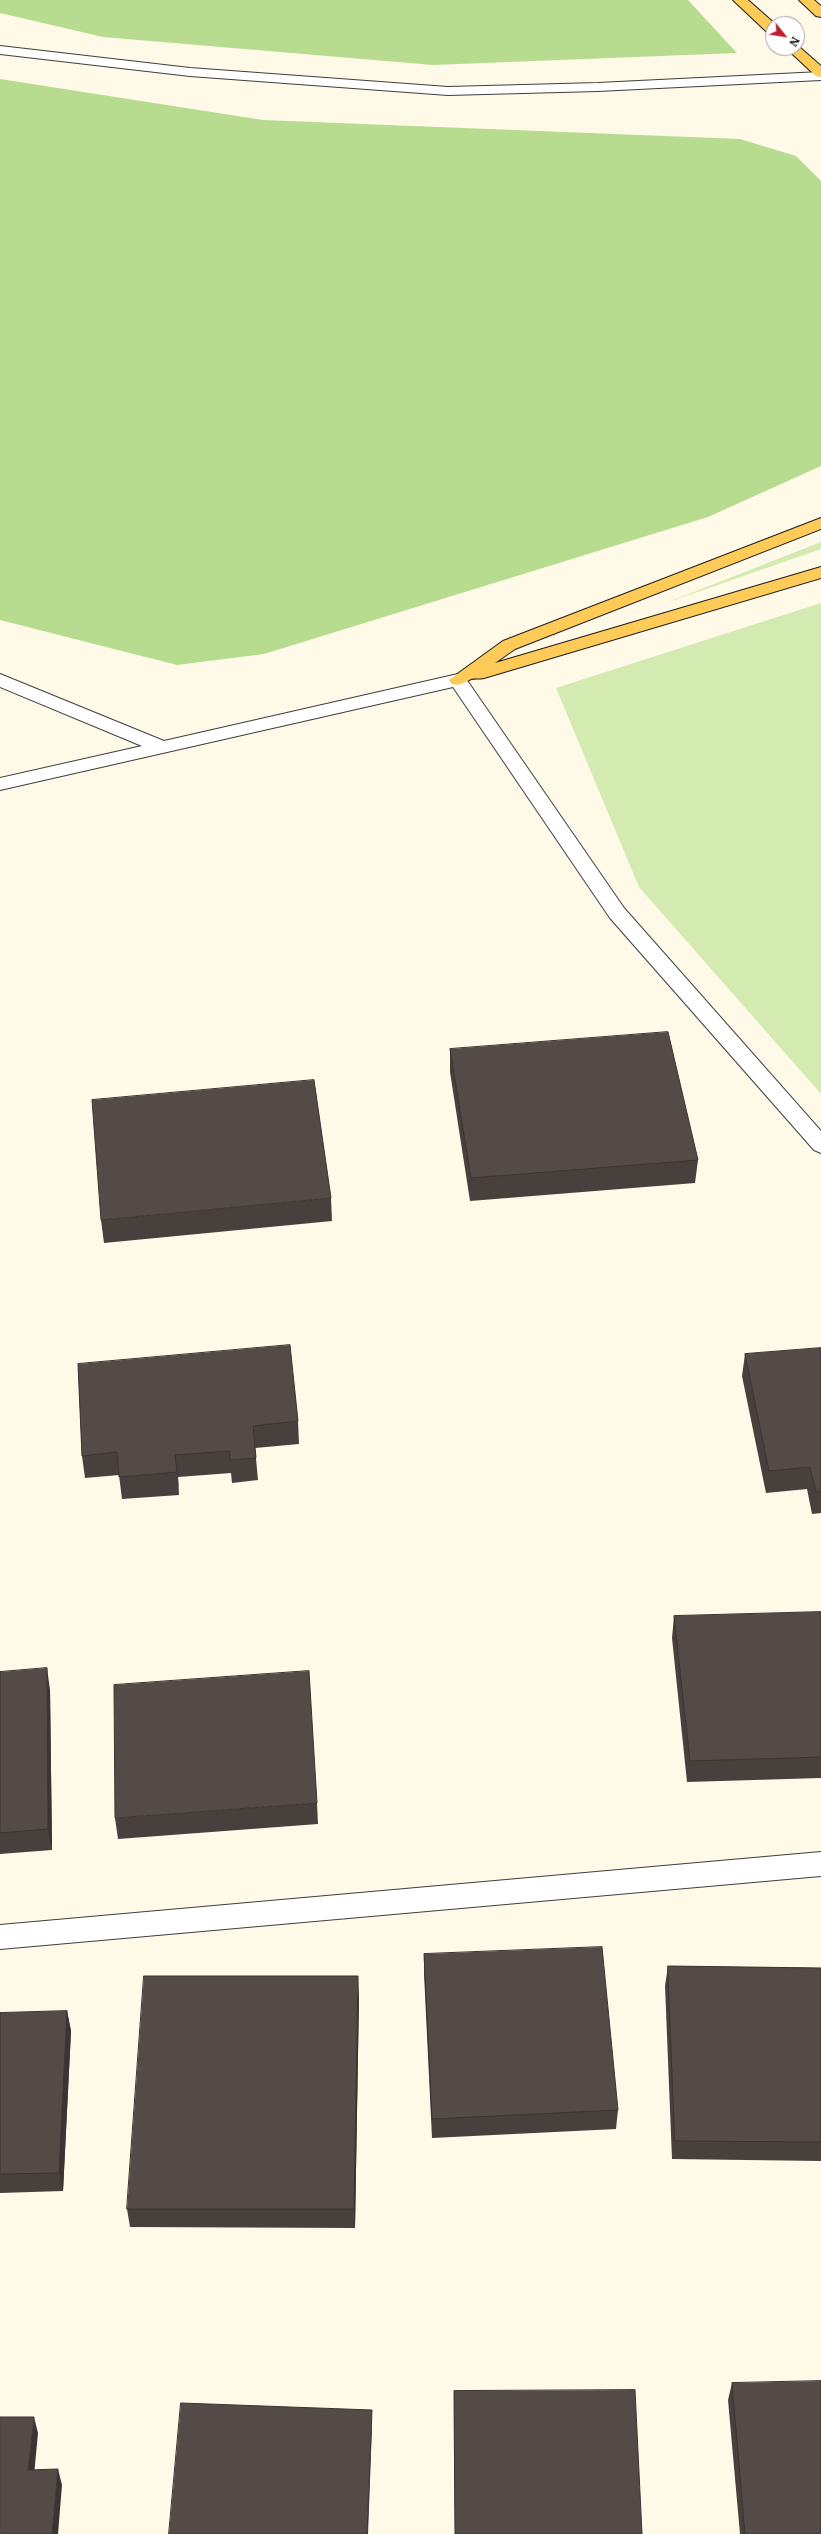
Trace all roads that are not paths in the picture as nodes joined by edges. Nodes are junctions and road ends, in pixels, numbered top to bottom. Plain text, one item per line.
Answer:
1 (740, 0) edge
2 (806, 0) edge
3 (821, 13) edge
4 (765, 23) edge
5 (0, 50) edge
6 (801, 56) edge
7 (821, 75) edge
8 (821, 523) edge
9 (821, 572) edge
10 (0, 680) edge
11 (458, 680) junction
12 (164, 748) junction
13 (0, 784) edge
14 (821, 1145) edge
15 (821, 1864) edge
16 (0, 1937) edge

1 - 4 main road
2 - 3 main road
5 - 7 street
6 - 7 main road
8 - 11 main road
9 - 11 main road
10 - 12 street
11 - 12 street
11 - 14 street
12 - 13 street
15 - 16 street

